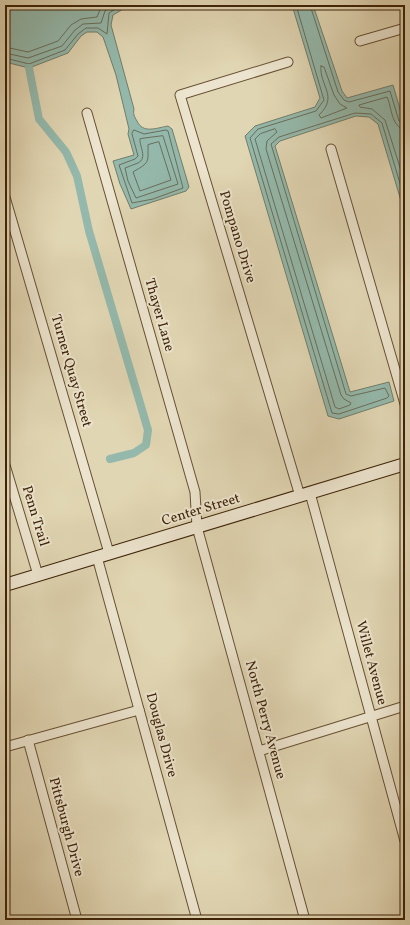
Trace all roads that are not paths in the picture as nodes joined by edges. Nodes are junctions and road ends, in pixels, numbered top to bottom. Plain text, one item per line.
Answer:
1 (405, 28) edge
2 (360, 41) dead end
3 (288, 62) dead end
4 (87, 113) dead end
5 (331, 149) dead end
6 (5, 197) edge
7 (405, 404) edge
8 (405, 464) edge
9 (5, 465) edge
10 (305, 494) junction
11 (197, 527) junction
12 (109, 553) junction
13 (97, 557) junction
14 (38, 575) junction
15 (5, 584) edge
16 (405, 706) edge
17 (140, 710) junction
18 (371, 717) junction
19 (28, 740) junction
20 (5, 747) edge
21 (259, 751) junction
22 (405, 841) edge
23 (77, 920) edge
24 (197, 920) edge
25 (305, 920) edge

1 - 2 street
3 - 10 street, Pompano Drive
4 - 11 street, Thayer Lane
5 - 7 street
6 - 12 street, Turner Quay Street
8 - 10 street, Center Street
9 - 14 street, Penn Trail
10 - 11 street, Center Street
10 - 18 street, Willet Avenue
11 - 12 street, Center Street
11 - 21 street, North Perry Avenue
12 - 13 street, Center Street
13 - 14 street, Center Street
13 - 17 street, Douglas Drive
14 - 15 street, Center Street
16 - 18 street
17 - 19 street
17 - 24 street, Douglas Drive
18 - 21 street
18 - 22 street, Willet Avenue
19 - 20 street
19 - 23 street, Pittsburgh Drive
21 - 25 street, North Perry Avenue

